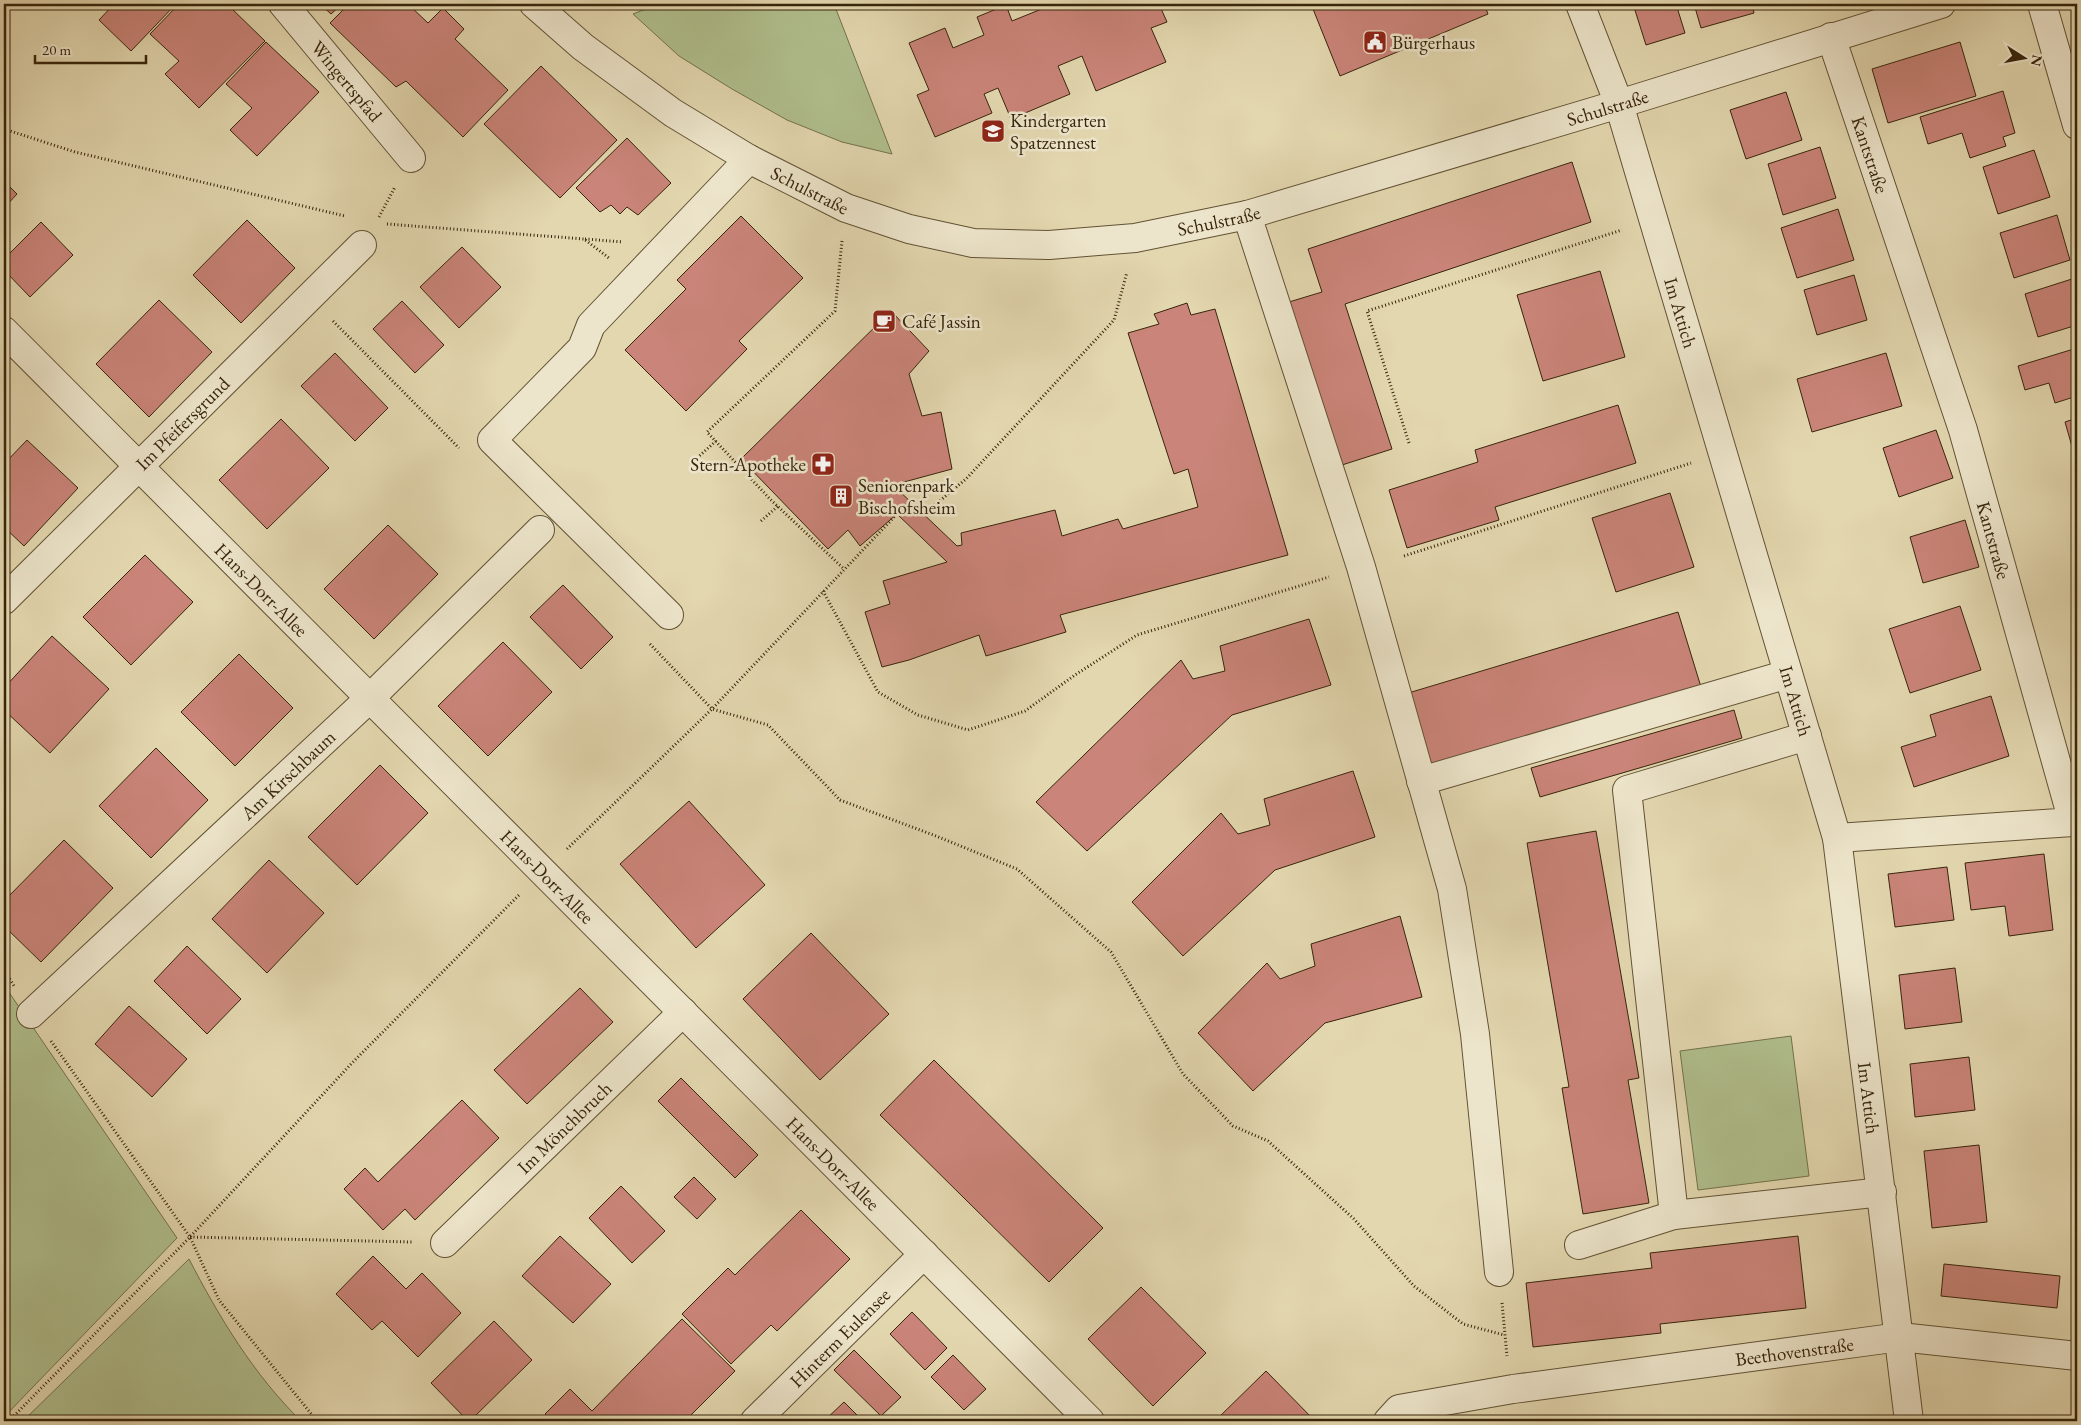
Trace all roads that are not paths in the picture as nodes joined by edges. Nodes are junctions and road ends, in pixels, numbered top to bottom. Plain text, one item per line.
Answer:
1 (283, 4) edge
2 (1580, 4) edge
3 (1941, 4) edge
4 (2042, 4) edge
5 (538, 5) edge
6 (1831, 37) junction
7 (1620, 104) junction
8 (2077, 125) edge
9 (411, 158) road end
10 (749, 159) junction
11 (1248, 215) junction
12 (369, 234) road end
13 (4, 331) edge
14 (140, 467) junction
15 (540, 530) dead end
16 (4, 600) edge
17 (669, 615) dead end
18 (1788, 674) junction
19 (370, 698) junction
20 (1807, 736) junction
21 (1421, 781) junction
22 (1837, 838) junction
23 (683, 1012) junction
24 (31, 1014) road end
25 (1882, 1192) junction
26 (1674, 1215) junction
27 (446, 1243) road end
28 (1579, 1244) dead end
29 (924, 1254) junction
30 (1499, 1272) road end
31 (1900, 1337) junction
32 (2077, 1356) edge
33 (755, 1421) edge
34 (1090, 1421) edge
35 (1388, 1421) edge
36 (1909, 1421) edge

1 - 9 street, Wingertspfad
2 - 7 street, Im Attich
3 - 6 street, Schulstraße
4 - 8 street
5 - 10 street, Schulstraße
6 - 7 street, Schulstraße
6 - 22 street, Kantstraße
7 - 11 street, Schulstraße
7 - 18 street, Im Attich
10 - 11 street, Schulstraße
10 - 17 street
11 - 21 street
12 - 14 street, Im Pfeifersgrund
13 - 14 street, Hans-Dorr-Allee
14 - 16 street, Im Pfeifersgrund
14 - 19 street, Hans-Dorr-Allee
15 - 19 street, Am Kirschbaum
18 - 20 street, Im Attich
18 - 21 street
19 - 23 street, Hans-Dorr-Allee
19 - 24 street, Am Kirschbaum
20 - 22 street, Im Attich
20 - 26 street
21 - 30 street
22 - 25 street, Im Attich
23 - 27 street, Im Mönchbruch
23 - 29 street, Hans-Dorr-Allee
25 - 26 street
25 - 31 street, Im Attich
26 - 28 street
29 - 33 street, Hinterm Eulensee
29 - 34 street, Hans-Dorr-Allee
31 - 32 street, Beethovenstraße
31 - 35 street, Beethovenstraße
31 - 36 street, Im Attich

